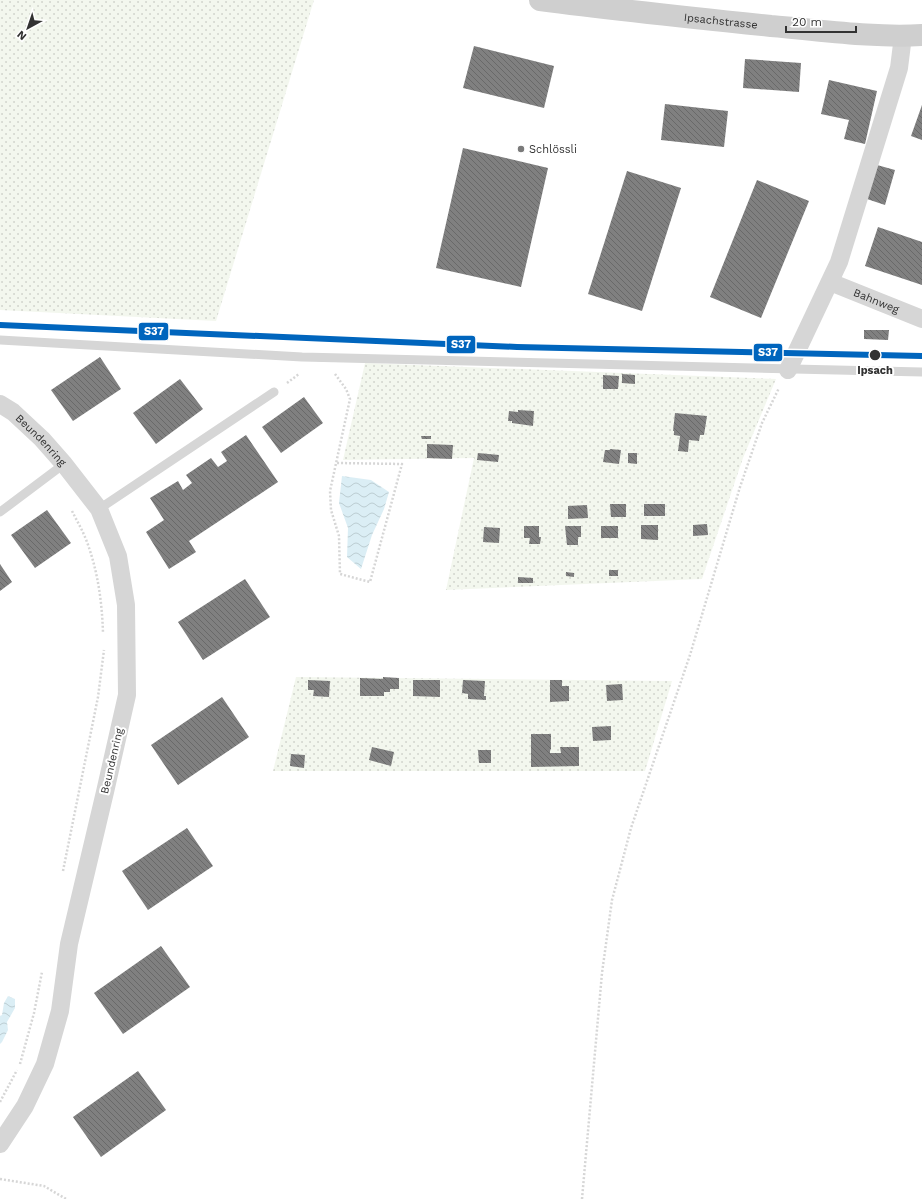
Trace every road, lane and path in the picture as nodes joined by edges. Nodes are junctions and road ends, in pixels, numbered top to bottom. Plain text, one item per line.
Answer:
1 (540, 0) edge
2 (912, 35) edge
3 (830, 282) junction
4 (922, 319) edge
5 (0, 340) edge
6 (322, 358) junction
7 (788, 370) junction
8 (922, 372) edge
9 (299, 374) dead end
10 (295, 377) dead end
11 (274, 392) dead end
12 (0, 404) edge
13 (337, 463) junction
14 (64, 464) junction
15 (69, 505) dead end
16 (99, 509) junction
17 (0, 512) edge
18 (104, 640) dead end
19 (104, 648) dead end
20 (62, 874) dead end
21 (43, 966) dead end
22 (0, 1102) edge
23 (0, 1144) edge
24 (0, 1179) edge
25 (66, 1199) edge
26 (582, 1199) edge

1 - 2 main road, Ipsachstrasse
2 - 3 street, Ipsachstrasse
3 - 4 street, Bahnweg
3 - 7 street, Ipsachstrasse
5 - 6 lane
6 - 7 lane
6 - 13 path
7 - 8 lane
7 - 26 path
9 - 10 path
11 - 16 lane
12 - 14 street, Beundenring
13 - 13 path
14 - 16 street, Beundenring
14 - 17 lane
15 - 18 path
16 - 23 street, Beundenring
19 - 20 path
21 - 22 path
24 - 25 path

